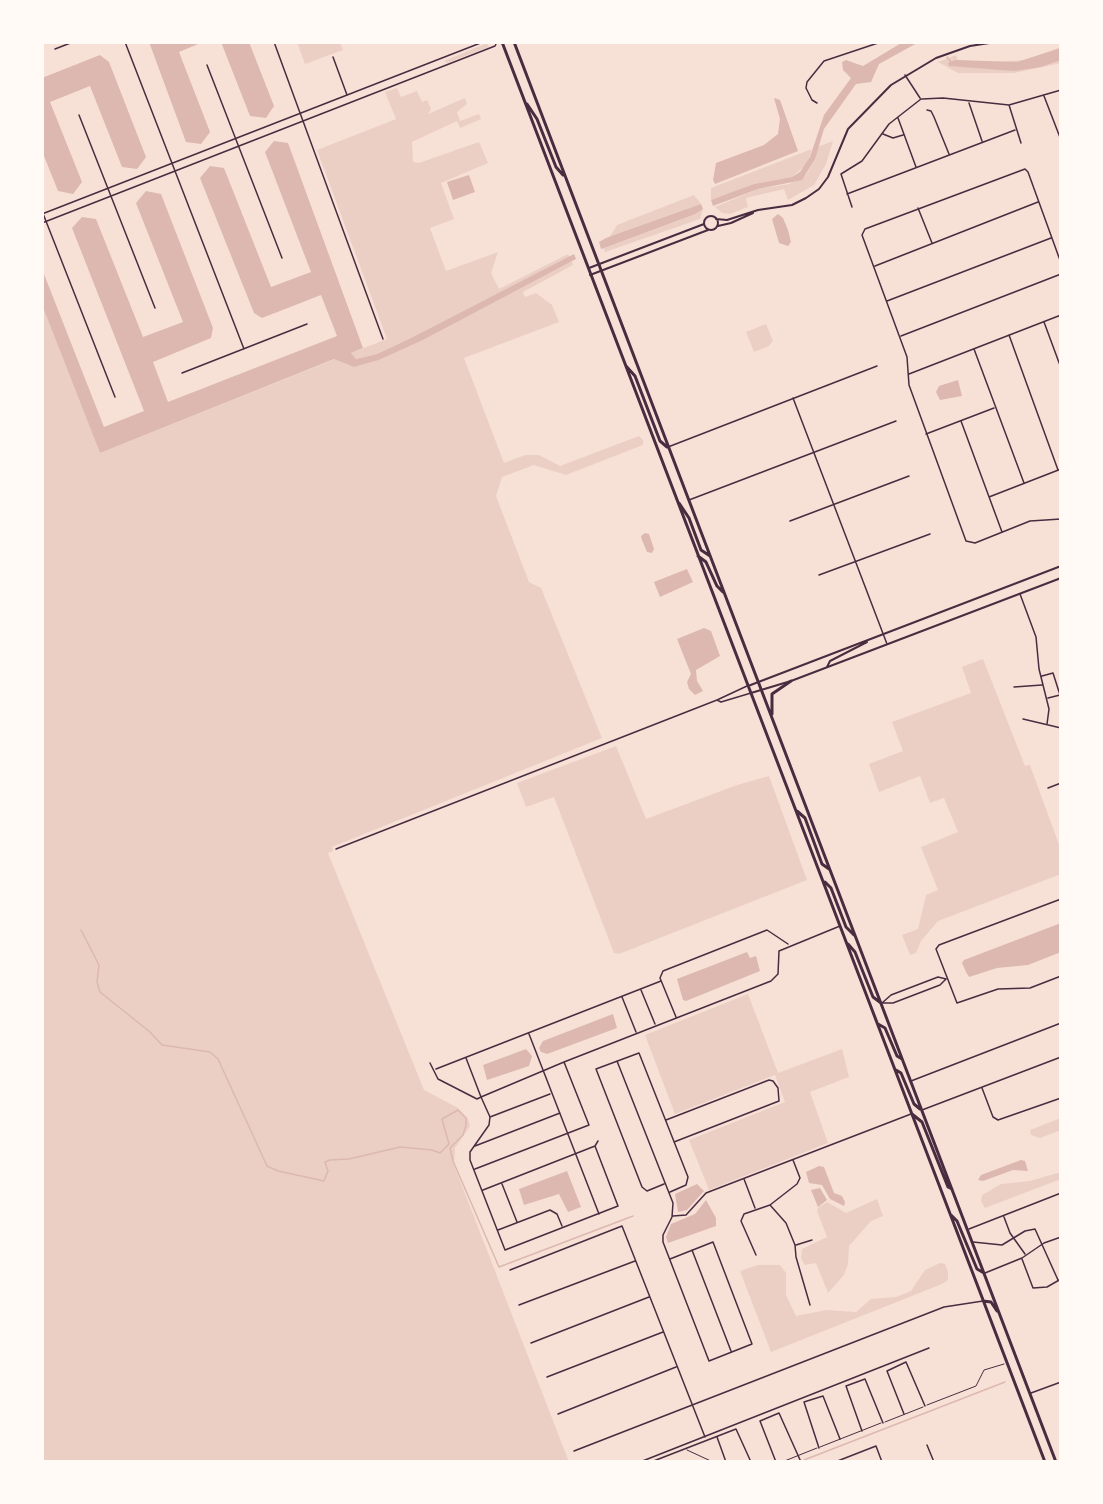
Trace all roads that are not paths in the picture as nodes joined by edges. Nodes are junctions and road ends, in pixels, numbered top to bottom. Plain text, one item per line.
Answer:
1 (73, 42) edge
2 (125, 42) edge
3 (274, 42) edge
4 (483, 42) edge
5 (497, 42) edge
6 (502, 42) edge
7 (514, 42) edge
8 (881, 42) edge
9 (996, 42) edge
10 (964, 43) edge
11 (972, 44) edge
12 (966, 47) junction
13 (55, 49) dead end
14 (333, 57) dead end
15 (441, 59) junction
16 (207, 65) dead end
17 (443, 66) junction
18 (905, 75) junction
19 (371, 86) junction
20 (1061, 90) edge
21 (374, 93) junction
22 (347, 96) junction
23 (1044, 96) junction
24 (921, 99) junction
25 (525, 100) junction
26 (969, 101) junction
27 (817, 103) dead end
28 (1009, 105) junction
29 (927, 110) dead end
30 (301, 114) junction
31 (79, 115) dead end
32 (897, 117) junction
33 (303, 121) junction
34 (1015, 130) junction
35 (883, 133) junction
36 (903, 135) junction
37 (236, 138) junction
38 (1061, 140) edge
39 (982, 142) junction
40 (1021, 143) dead end
41 (239, 146) junction
42 (949, 155) junction
43 (172, 163) junction
44 (917, 168) junction
45 (175, 171) junction
46 (564, 175) junction
47 (108, 189) junction
48 (847, 194) junction
49 (111, 196) junction
50 (1040, 202) junction
51 (852, 207) dead end
52 (918, 208) junction
53 (758, 210) junction
54 (42, 213) edge
55 (716, 219) junction
56 (46, 221) junction
57 (42, 223) edge
58 (704, 224) junction
59 (718, 226) junction
60 (708, 230) junction
61 (1052, 237) junction
62 (932, 244) junction
63 (282, 258) dead end
64 (1061, 262) edge
65 (598, 264) junction
66 (874, 266) junction
67 (588, 268) junction
68 (601, 271) junction
69 (1061, 274) edge
70 (590, 275) junction
71 (887, 301) junction
72 (155, 308) dead end
73 (1061, 315) edge
74 (1044, 322) junction
75 (307, 324) dead end
76 (1009, 335) junction
77 (900, 337) junction
78 (383, 339) dead end
79 (974, 348) junction
80 (244, 349) junction
81 (625, 365) junction
82 (877, 366) dead end
83 (1061, 368) edge
84 (182, 373) dead end
85 (909, 374) junction
86 (115, 397) dead end
87 (793, 398) junction
88 (995, 407) junction
89 (896, 421) dead end
90 (961, 421) junction
91 (926, 434) junction
92 (667, 447) junction
93 (814, 453) junction
94 (1060, 469) edge
95 (909, 476) dead end
96 (1024, 483) junction
97 (675, 497) junction
98 (989, 497) junction
99 (688, 500) junction
100 (834, 505) junction
101 (1061, 519) edge
102 (790, 521) dead end
103 (1002, 532) junction
104 (930, 534) dead end
105 (698, 556) junction
106 (710, 556) junction
107 (855, 562) junction
108 (1061, 566) edge
109 (819, 575) dead end
110 (1061, 578) edge
111 (1020, 593) junction
112 (724, 594) junction
113 (884, 634) junction
114 (869, 640) junction
115 (888, 645) junction
116 (828, 667) junction
117 (1040, 676) junction
118 (791, 681) junction
119 (758, 682) junction
120 (1042, 685) junction
121 (748, 686) junction
122 (1014, 687) dead end
123 (761, 690) junction
124 (751, 693) junction
125 (1047, 699) junction
126 (717, 700) junction
127 (772, 718) junction
128 (1023, 719) dead end
129 (1047, 724) junction
130 (1061, 728) edge
131 (1061, 783) edge
132 (1048, 788) dead end
133 (795, 810) junction
134 (336, 849) dead end
135 (831, 870) junction
136 (822, 880) junction
137 (1061, 899) edge
138 (840, 926) junction
139 (856, 936) junction
140 (846, 941) junction
141 (789, 945) junction
142 (1061, 976) edge
143 (945, 979) junction
144 (661, 981) junction
145 (641, 989) junction
146 (622, 997) junction
147 (881, 1004) junction
148 (676, 1018) junction
149 (877, 1023) junction
150 (1061, 1023) edge
151 (656, 1026) junction
152 (528, 1033) junction
153 (636, 1034) junction
154 (1061, 1057) edge
155 (466, 1058) junction
156 (903, 1060) junction
157 (617, 1061) junction
158 (564, 1062) junction
159 (430, 1063) dead end
160 (895, 1069) junction
161 (434, 1070) junction
162 (544, 1073) junction
163 (911, 1081) junction
164 (981, 1087) junction
165 (552, 1093) junction
166 (481, 1098) junction
167 (1061, 1098) edge
168 (922, 1110) junction
169 (560, 1113) junction
170 (912, 1114) junction
171 (490, 1117) junction
172 (665, 1120) junction
173 (567, 1134) junction
174 (598, 1141) dead end
175 (674, 1142) junction
176 (595, 1146) junction
177 (474, 1147) junction
178 (575, 1154) junction
179 (793, 1160) junction
180 (474, 1170) junction
181 (744, 1179) junction
182 (502, 1182) junction
183 (666, 1184) junction
184 (952, 1189) junction
185 (482, 1190) junction
186 (669, 1192) junction
187 (1061, 1193) edge
188 (770, 1205) junction
189 (755, 1209) junction
190 (599, 1214) junction
191 (950, 1214) junction
192 (672, 1216) junction
193 (1003, 1216) junction
194 (518, 1222) junction
195 (563, 1227) junction
196 (967, 1229) junction
197 (498, 1230) junction
198 (1061, 1237) edge
199 (812, 1240) dead end
200 (1014, 1240) junction
201 (973, 1242) junction
202 (1044, 1243) junction
203 (795, 1245) junction
204 (692, 1250) junction
205 (756, 1255) dead end
206 (1026, 1255) junction
207 (1022, 1258) junction
208 (670, 1259) junction
209 (636, 1261) junction
210 (510, 1270) dead end
211 (985, 1273) junction
212 (1060, 1280) edge
213 (650, 1297) junction
214 (983, 1301) junction
215 (519, 1305) dead end
216 (810, 1305) dead end
217 (1001, 1318) junction
218 (664, 1332) junction
219 (531, 1343) dead end
220 (929, 1348) dead end
221 (731, 1352) junction
222 (1007, 1363) junction
223 (677, 1366) junction
224 (548, 1377) dead end
225 (1061, 1382) edge
226 (1030, 1394) junction
227 (692, 1405) junction
228 (925, 1406) junction
229 (558, 1414) dead end
230 (904, 1414) junction
231 (883, 1423) junction
232 (862, 1431) junction
233 (705, 1437) junction
234 (716, 1437) junction
235 (840, 1439) junction
236 (927, 1446) dead end
237 (819, 1448) junction
238 (686, 1449) junction
239 (574, 1451) dead end
240 (799, 1455) junction
241 (658, 1461) edge
242 (640, 1462) edge
243 (651, 1462) edge
244 (713, 1462) edge
245 (726, 1462) edge
246 (751, 1462) edge
247 (776, 1462) edge
248 (782, 1462) edge
249 (801, 1462) edge
250 (835, 1462) edge
251 (882, 1462) edge
252 (934, 1462) edge
253 (1044, 1462) edge
254 (1056, 1462) edge

1 - 13 street
2 - 43 street
3 - 30 street
4 - 15 street
5 - 17 street
6 - 25 highway
7 - 46 highway
8 - 27 street
9 - 11 main road
10 - 12 street
11 - 12 main road
12 - 18 main road
14 - 22 street
15 - 17 street
15 - 19 street
16 - 37 street
17 - 21 street
18 - 24 street
18 - 53 main road
19 - 21 street
19 - 22 street
20 - 23 street
21 - 33 street
22 - 30 street
23 - 28 street
23 - 38 street
24 - 26 street
24 - 32 street
25 - 46 highway
25 - 67 highway
26 - 28 street
26 - 39 street
28 - 34 street
29 - 42 street
30 - 33 street
30 - 37 street
31 - 47 street
32 - 35 street
32 - 36 street
33 - 41 street
33 - 78 street
34 - 39 street
34 - 40 street
35 - 36 street
35 - 48 street
36 - 44 street
37 - 41 street
37 - 43 street
39 - 42 street
41 - 45 street
41 - 63 street
42 - 44 street
43 - 45 street
43 - 47 street
44 - 48 street
45 - 49 street
45 - 80 street
46 - 65 highway
47 - 49 street
47 - 54 street
48 - 51 street
49 - 56 street
49 - 72 street
50 - 52 street
50 - 61 street
50 - 62 street
52 - 62 street
52 - 66 street
53 - 55 main road
53 - 59 main road
54 - 56 street
55 - 58 main road
55 - 59 main road
56 - 57 street
56 - 86 street
58 - 60 main road
58 - 65 main road
59 - 60 main road
60 - 68 main road
61 - 64 street
61 - 71 street
62 - 66 street
65 - 67 main road
65 - 68 highway
66 - 71 street
67 - 70 highway
68 - 70 main road
68 - 92 highway
69 - 77 street
70 - 81 highway
71 - 77 street
73 - 74 street
74 - 76 street
74 - 83 street
75 - 80 street
76 - 79 street
76 - 94 street
77 - 85 street
79 - 85 street
79 - 88 street
80 - 84 street
81 - 92 highway
81 - 97 highway
82 - 87 street
85 - 91 street
87 - 92 street
87 - 93 street
88 - 90 street
88 - 96 street
89 - 93 street
90 - 91 street
90 - 98 street
91 - 103 street
92 - 99 highway
93 - 99 street
93 - 100 street
94 - 96 street
95 - 100 street
96 - 98 street
97 - 105 highway
97 - 106 highway
98 - 103 street
99 - 106 highway
100 - 102 street
100 - 107 street
101 - 103 street
104 - 107 street
105 - 112 highway
105 - 121 highway
106 - 112 highway
107 - 109 street
107 - 113 street
108 - 113 main road
110 - 111 main road
111 - 115 main road
111 - 117 street
112 - 119 highway
113 - 114 main road
113 - 115 street
114 - 116 main road
114 - 119 main road
115 - 116 main road
116 - 118 main road
117 - 120 street
117 - 125 street
118 - 123 main road
118 - 127 highway
119 - 121 main road
119 - 123 highway
120 - 122 street
120 - 125 street
121 - 124 highway
121 - 126 street
123 - 124 main road
123 - 127 highway
124 - 126 street
124 - 133 highway
125 - 129 street
126 - 134 street
127 - 135 highway
128 - 129 street
129 - 130 street
131 - 132 street
133 - 135 highway
133 - 136 highway
135 - 139 highway
136 - 138 highway
136 - 139 highway
137 - 143 street
138 - 140 highway
138 - 141 street
139 - 147 highway
140 - 147 highway
140 - 149 highway
141 - 144 street
141 - 148 street
142 - 143 street
143 - 147 street
143 - 147 street
144 - 145 street
144 - 148 street
145 - 146 street
145 - 151 street
146 - 152 street
146 - 153 street
147 - 156 highway
148 - 151 street
149 - 156 highway
149 - 160 highway
150 - 163 street
151 - 153 street
152 - 155 street
152 - 162 street
153 - 158 street
154 - 164 street
155 - 161 street
155 - 166 street
156 - 163 highway
157 - 172 street
157 - 183 street
157 - 183 street
158 - 162 street
158 - 173 street
159 - 161 street
160 - 168 highway
160 - 170 highway
161 - 166 street
162 - 165 street
162 - 166 street
163 - 168 highway
164 - 167 street
164 - 168 street
165 - 169 street
165 - 171 street
166 - 171 street
168 - 184 highway
169 - 173 street
169 - 177 street
170 - 179 street
170 - 184 highway
170 - 191 highway
171 - 177 street
172 - 175 street
172 - 175 street
173 - 178 street
173 - 180 street
174 - 176 street
175 - 186 street
176 - 178 street
176 - 190 street
177 - 180 street
178 - 182 street
178 - 190 street
179 - 181 street
179 - 188 street
180 - 185 street
181 - 189 street
181 - 192 street
182 - 185 street
182 - 194 street
183 - 186 street
184 - 196 highway
185 - 197 street
186 - 192 street
187 - 193 street
188 - 189 street
188 - 203 street
189 - 205 street
190 - 195 street
191 - 211 highway
191 - 214 highway
192 - 208 street
193 - 196 street
193 - 200 street
194 - 195 street
194 - 197 street
195 - 197 street
196 - 201 highway
198 - 202 street
199 - 203 street
200 - 201 street
200 - 202 street
200 - 206 street
201 - 211 highway
202 - 206 street
202 - 212 street
203 - 216 street
204 - 208 street
204 - 221 street
204 - 221 street
206 - 207 street
207 - 211 street
207 - 212 street
208 - 221 street
209 - 210 street
209 - 213 street
209 - 215 street
211 - 217 highway
213 - 218 street
213 - 219 street
214 - 217 highway
214 - 222 highway
214 - 227 street
217 - 226 highway
218 - 223 street
218 - 224 street
220 - 233 street
222 - 228 lane
222 - 253 highway
223 - 227 street
223 - 229 street
225 - 226 street
226 - 254 highway
227 - 233 street
227 - 239 street
228 - 230 lane
228 - 230 street
230 - 231 lane
231 - 232 lane
231 - 232 street
232 - 235 lane
233 - 242 street
234 - 238 street
234 - 245 street
234 - 246 street
235 - 237 lane
235 - 237 street
236 - 252 street
237 - 240 lane
238 - 241 street
238 - 244 lane
240 - 247 street
240 - 248 lane
240 - 249 street
241 - 243 street
250 - 251 street

